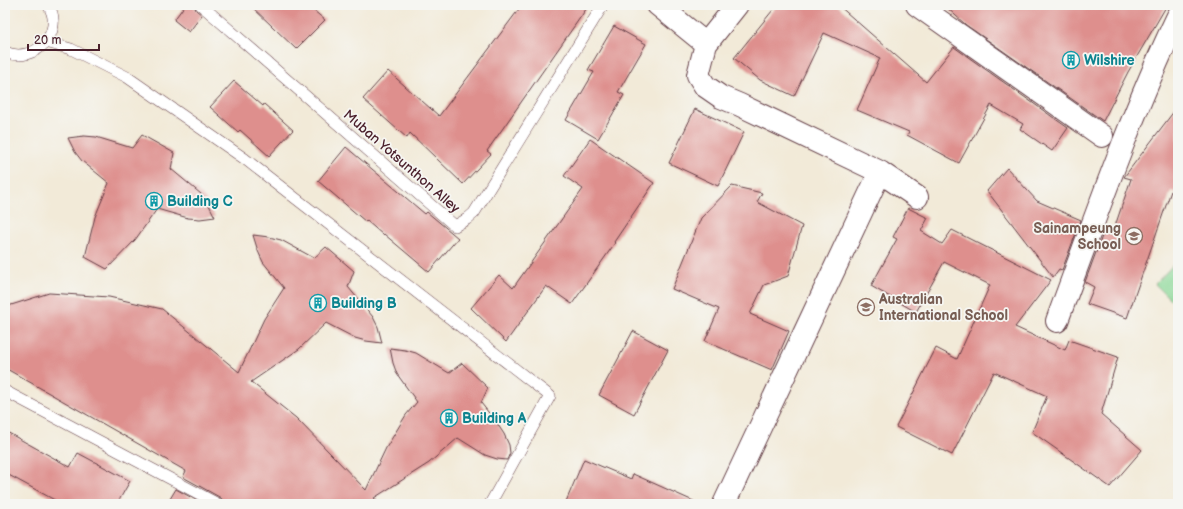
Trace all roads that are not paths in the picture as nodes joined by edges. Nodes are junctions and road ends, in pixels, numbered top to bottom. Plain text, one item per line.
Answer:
1 (48, 5) edge
2 (200, 5) edge
3 (603, 5) edge
4 (658, 5) edge
5 (737, 5) edge
6 (917, 5) edge
7 (1178, 16) edge
8 (46, 42) junction
9 (706, 44) junction
10 (5, 52) edge
11 (1102, 136) dead end
12 (880, 172) junction
13 (917, 197) dead end
14 (1057, 321) dead end
15 (5, 391) edge
16 (218, 504) edge
17 (490, 504) edge
18 (724, 504) edge

1 - 8 lane
2 - 3 lane, Muban Yotsunthon Alley
4 - 9 street
5 - 9 street
6 - 11 street
7 - 14 street
8 - 10 lane
8 - 17 lane
9 - 12 street
12 - 13 street
12 - 18 street
15 - 16 lane

